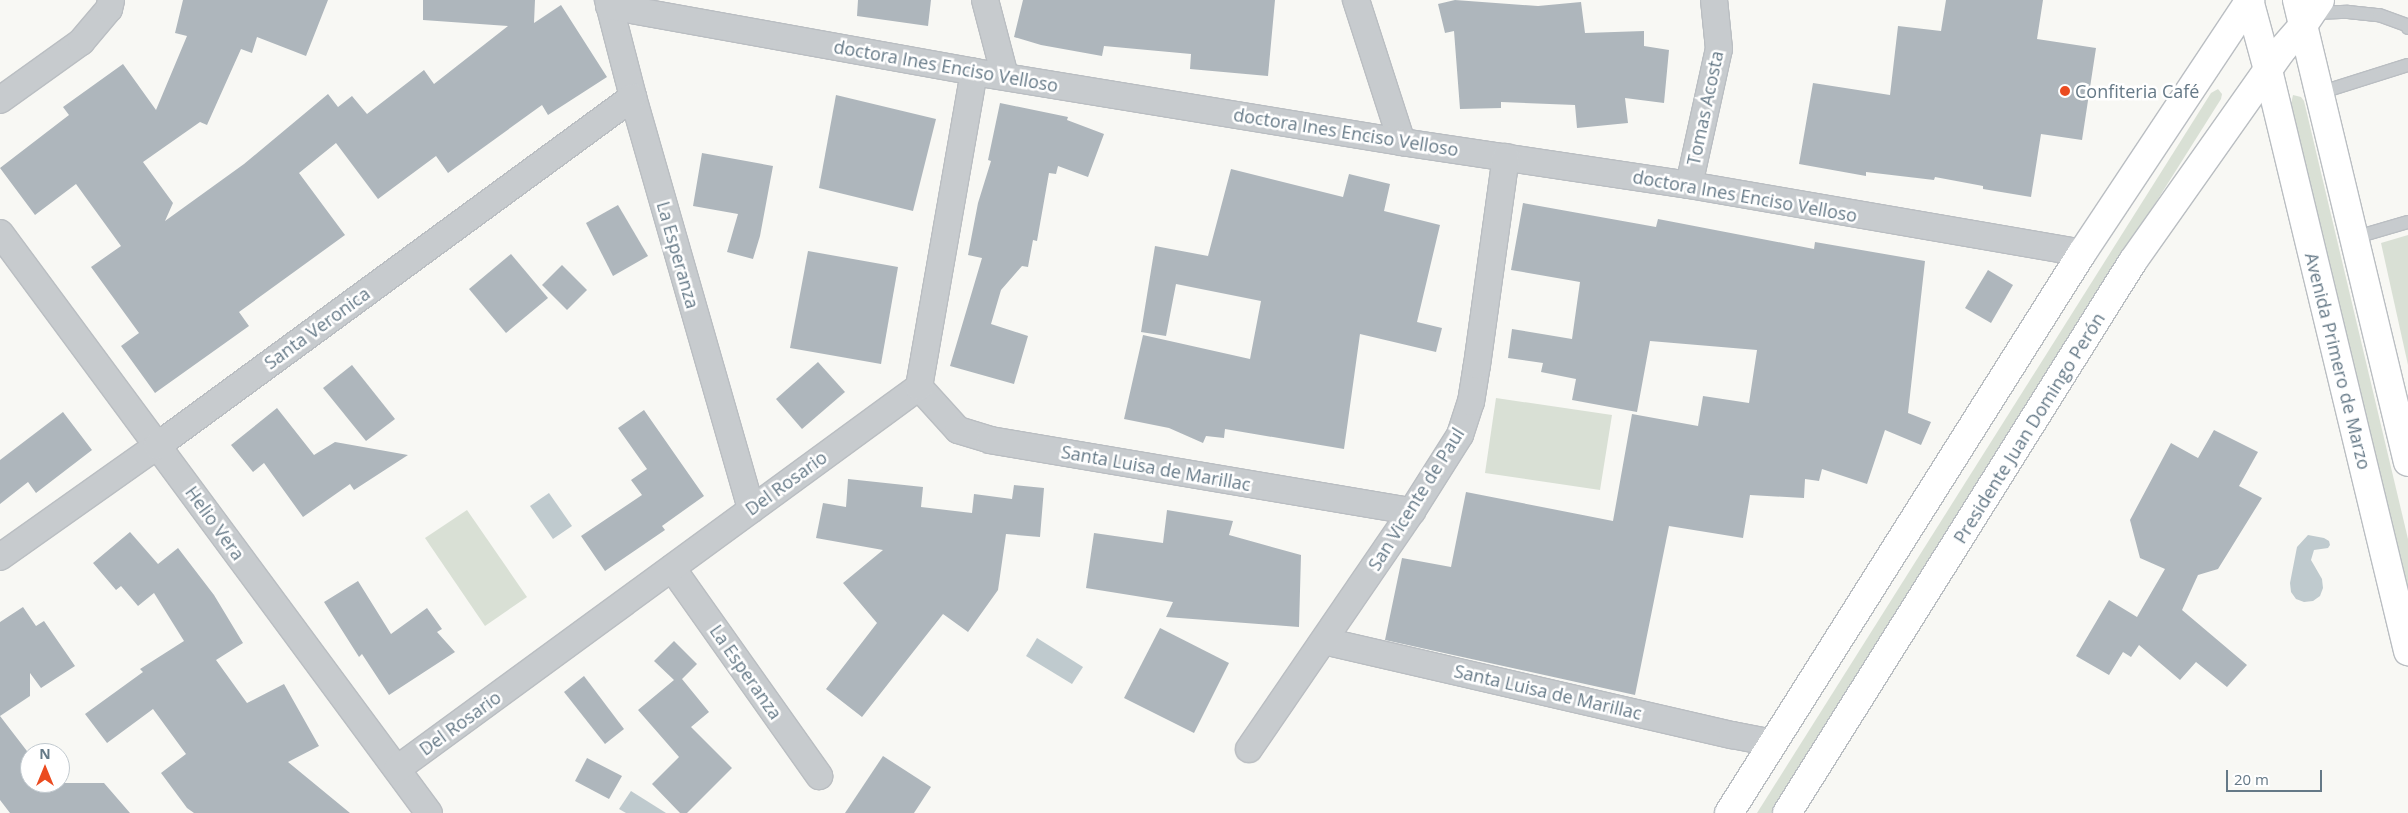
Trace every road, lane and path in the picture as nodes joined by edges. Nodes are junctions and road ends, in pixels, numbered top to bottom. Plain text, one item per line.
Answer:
1 (111, 0) edge
2 (985, 0) edge
3 (1356, 0) edge
4 (1714, 0) edge
5 (2249, 0) edge
6 (609, 3) edge
7 (2308, 10) edge
8 (2408, 28) edge
9 (2274, 60) junction
10 (2408, 65) edge
11 (974, 72) junction
12 (1005, 76) junction
13 (2319, 93) junction
14 (633, 97) junction
15 (0, 100) edge
16 (1402, 142) junction
17 (1506, 157) junction
18 (1688, 185) junction
19 (2408, 222) edge
20 (0, 233) edge
21 (2354, 238) junction
22 (2082, 253) junction
23 (919, 387) junction
24 (158, 446) junction
25 (2408, 462) edge
26 (751, 508) junction
27 (1412, 511) junction
28 (0, 557) edge
29 (672, 568) junction
30 (1324, 641) junction
31 (2408, 652) edge
32 (1773, 743) junction
33 (1249, 749) dead end
34 (397, 770) junction
35 (819, 776) dead end
36 (429, 813) edge
37 (1729, 813) edge
38 (1787, 813) edge

1 - 15 street
2 - 12 street
3 - 16 street
4 - 18 street, Tomas Acosta
5 - 9 main road, Avenida Primero de Marzo
5 - 22 main road
6 - 11 street, doctora Ines Enciso Velloso
6 - 14 street, La Esperanza
7 - 8 lane
7 - 9 main road, Presidente Juan Domingo Perón
7 - 13 main road
9 - 31 main road, Avenida Primero de Marzo
9 - 38 main road, Presidente Juan Domingo Perón
10 - 13 lane
11 - 12 street, doctora Ines Enciso Velloso
11 - 23 street
12 - 16 street, doctora Ines Enciso Velloso
13 - 21 main road
14 - 24 street, Santa Veronica
14 - 26 street, La Esperanza
16 - 17 street, doctora Ines Enciso Velloso
17 - 18 street, doctora Ines Enciso Velloso
17 - 27 street, San Vicente de Paul
18 - 22 street, doctora Ines Enciso Velloso
19 - 21 lane
20 - 24 street, Helio Vera
21 - 25 main road
22 - 32 main road
23 - 26 street, Del Rosario
23 - 27 street, Santa Luisa de Marillac
24 - 28 street, Santa Veronica
24 - 34 street, Helio Vera
26 - 29 street, Del Rosario
27 - 30 street, San Vicente de Paul
29 - 34 street, Del Rosario
29 - 35 street, La Esperanza
30 - 32 street, Santa Luisa de Marillac
30 - 33 street, San Vicente de Paul
32 - 37 main road
34 - 36 street, Helio Vera

